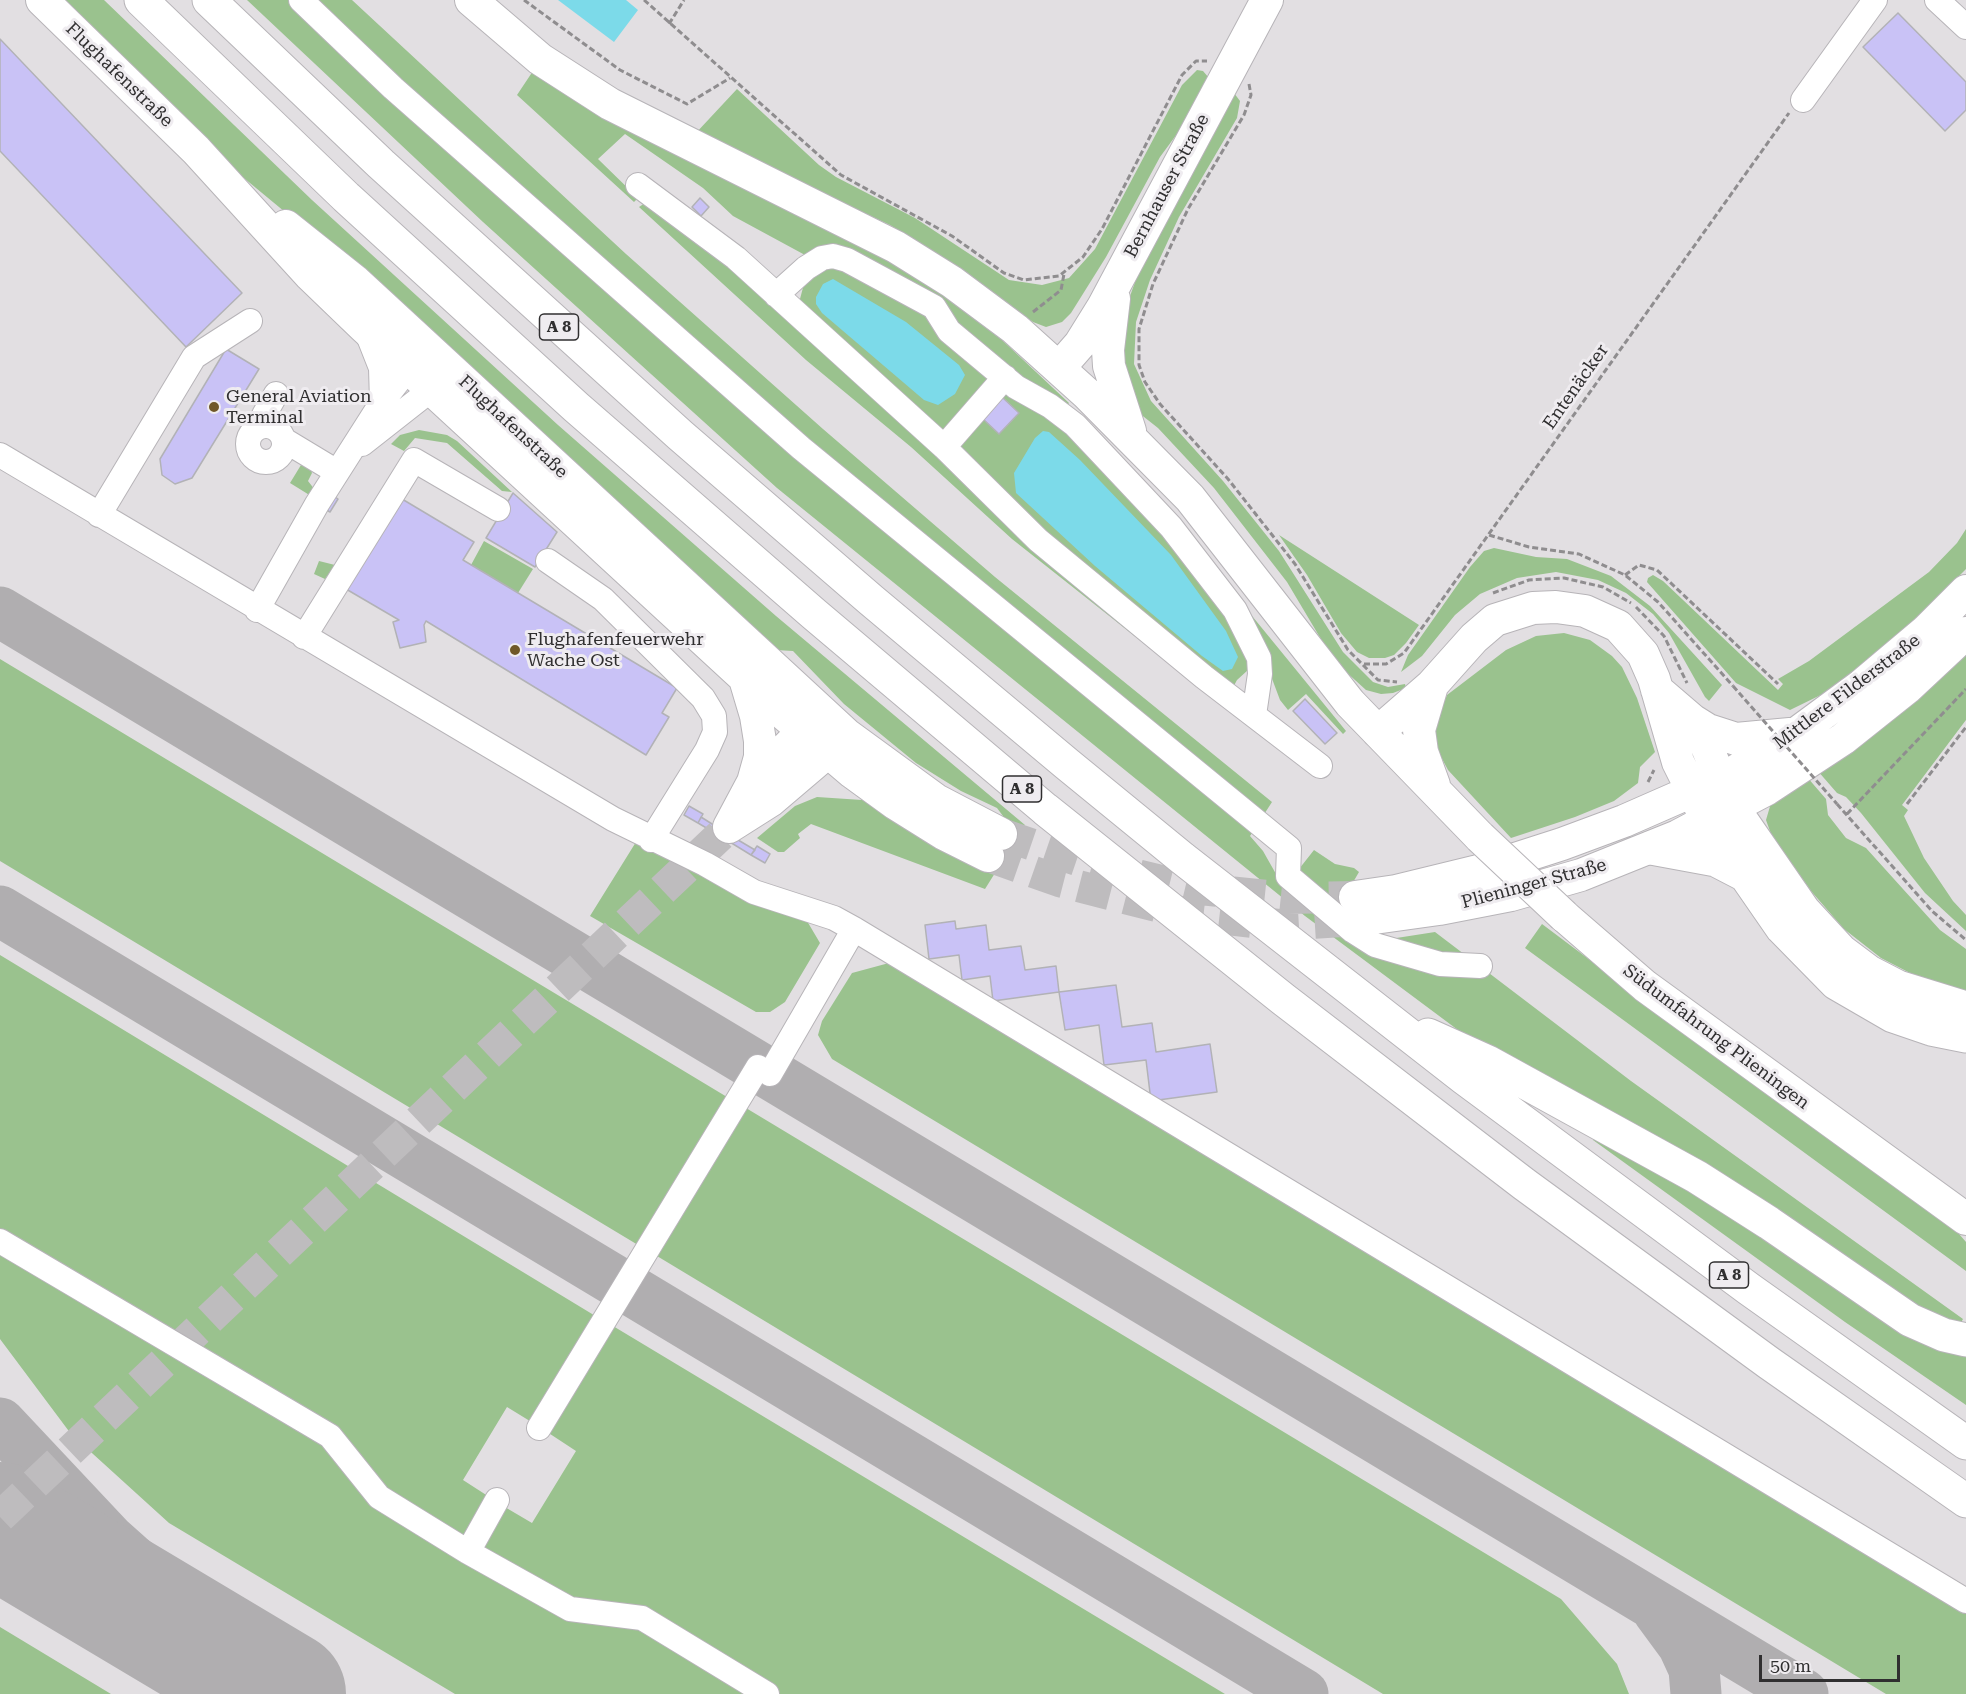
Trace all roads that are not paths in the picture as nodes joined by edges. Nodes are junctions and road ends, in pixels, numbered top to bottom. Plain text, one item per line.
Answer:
1 (42, 0) edge
2 (141, 0) edge
3 (209, 0) edge
4 (301, 0) edge
5 (471, 0) edge
6 (1267, 0) edge
7 (1875, 0) edge
8 (1937, 0) edge
9 (1966, 27) edge
10 (1803, 100) road end
11 (196, 150) junction
12 (638, 185) dead end
13 (1116, 283) junction
14 (943, 294) junction
15 (776, 295) junction
16 (250, 321) dead end
17 (364, 327) junction
18 (1059, 368) junction
19 (429, 375) junction
20 (1005, 377) junction
21 (276, 394) dead end
22 (381, 402) junction
23 (1134, 441) junction
24 (944, 447) junction
25 (352, 450) junction
26 (0, 455) edge
27 (337, 472) junction
28 (498, 509) dead end
29 (99, 515) junction
30 (548, 561) dead end
31 (1966, 591) edge
32 (257, 610) junction
33 (1966, 633) edge
34 (304, 637) junction
35 (745, 678) junction
36 (1432, 685) junction
37 (1657, 690) junction
38 (1254, 715) junction
39 (1692, 720) junction
40 (813, 722) junction
41 (1378, 732) junction
42 (1797, 734) junction
43 (838, 744) junction
44 (1320, 766) dead end
45 (753, 782) junction
46 (1438, 794) junction
47 (1713, 800) junction
48 (651, 840) junction
49 (994, 845) tunnel mouth
50 (1651, 848) junction
51 (1743, 874) junction
52 (854, 929) junction
53 (1480, 966) dead end
54 (1966, 1008) edge
55 (1377, 1012) junction
56 (1966, 1036) edge
57 (1966, 1219) edge
58 (0, 1241) edge
59 (1966, 1340) edge
60 (539, 1428) dead end
61 (1966, 1443) edge
62 (497, 1500) dead end
63 (1966, 1501) edge
64 (468, 1552) junction
65 (1966, 1601) edge
66 (767, 1694) edge

1 - 11 main road, Flughafenstraße
2 - 63 highway, A 8
3 - 55 highway, A 8
4 - 53 street
5 - 14 main road, Südumfahrung Plieningen
6 - 13 main road, Bernhauser Straße
7 - 10 street
8 - 9 street
11 - 17 main road, Flughafenstraße
11 - 19 main road, Flughafenstraße
12 - 15 street
13 - 18 main road, Bernhauser Straße
13 - 23 main road
14 - 15 street
14 - 18 main road, Südumfahrung Plieningen
14 - 20 street
15 - 24 street
16 - 29 street
17 - 19 main road, Flughafenstraße
17 - 22 street
18 - 23 main road, Südumfahrung Plieningen
19 - 22 street
19 - 25 street
19 - 35 main road, Flughafenstraße
19 - 40 main road, Flughafenstraße
20 - 24 street
20 - 38 street
21 - 27 street
22 - 25 street
23 - 41 main road, Südumfahrung Plieningen
24 - 38 street
25 - 27 street
26 - 29 street
27 - 32 street
28 - 34 street
29 - 32 street
30 - 48 street
31 - 42 main road, Mittlere Filderstraße
32 - 34 street
33 - 47 main road, Mittlere Filderstraße
34 - 48 street
35 - 40 main road, Flughafenstraße
35 - 45 main road
36 - 37 main road
36 - 41 main road
36 - 46 main road
37 - 39 main road
37 - 47 main road
38 - 44 street
39 - 42 main road
39 - 47 main road
40 - 43 main road
40 - 45 main road
41 - 46 main road, Südumfahrung Plieningen
42 - 47 main road, Mittlere Filderstraße
43 - 45 main road
43 - 49 main road
46 - 57 main road, Südumfahrung Plieningen, bridge
47 - 50 main road, Plieninger Straße
47 - 50 main road, Plieninger Straße
47 - 51 highway
47 - 54 highway
48 - 52 street
50 - 51 highway
51 - 56 highway
52 - 60 street
52 - 65 street
55 - 59 highway
55 - 61 highway, A 8
58 - 64 street
62 - 64 street
64 - 66 street

